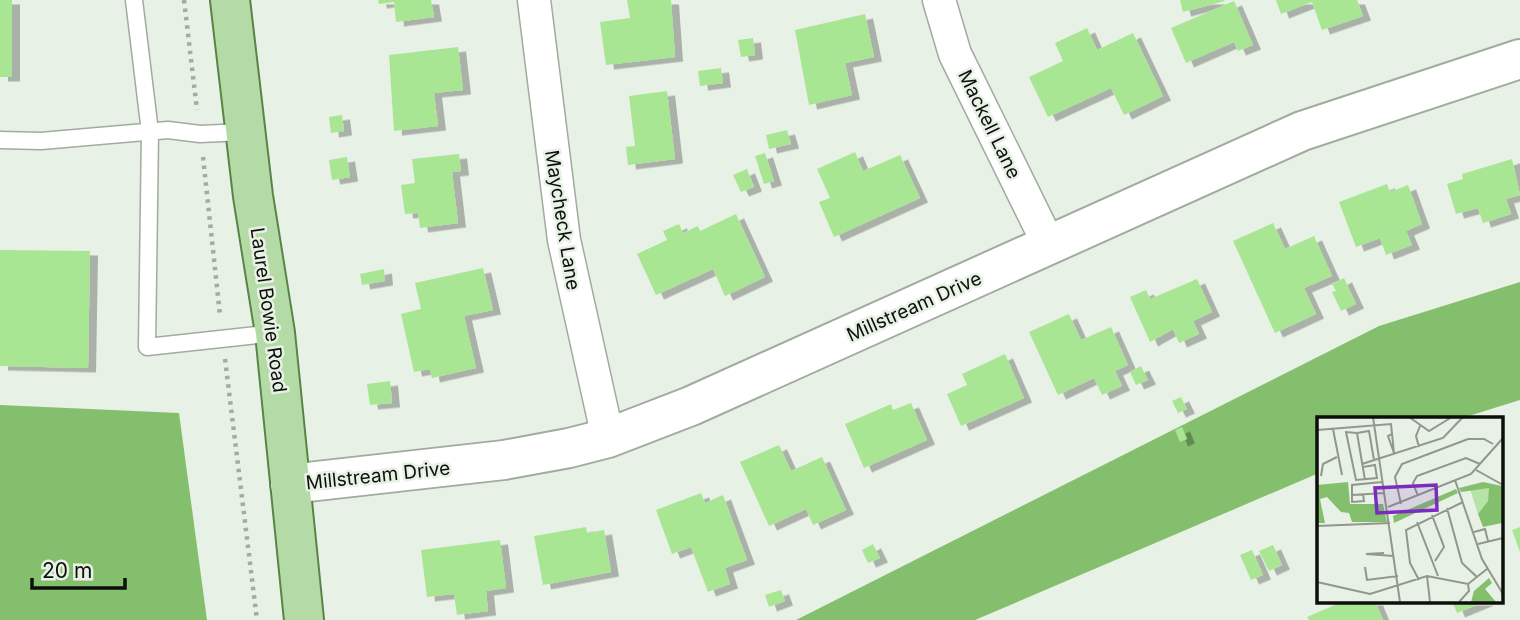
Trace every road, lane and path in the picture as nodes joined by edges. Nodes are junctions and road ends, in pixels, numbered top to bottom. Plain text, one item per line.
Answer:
1 (134, 0) edge
2 (184, 0) edge
3 (230, 0) edge
4 (534, 0) edge
5 (940, 0) edge
6 (1520, 59) edge
7 (150, 132) junction
8 (244, 132) junction
9 (200, 135) junction
10 (0, 140) edge
11 (1048, 245) junction
12 (275, 333) junction
13 (223, 339) junction
14 (608, 438) junction
15 (290, 484) junction
16 (257, 620) edge
17 (304, 620) edge

1 - 7 lane
2 - 9 path
3 - 8 main road, Laurel Bowie Road
4 - 14 street, Maycheck Lane
5 - 11 street, Mackell Lane
6 - 11 street, Millstream Drive
7 - 9 lane
7 - 10 lane
7 - 13 lane
8 - 9 lane
8 - 12 main road, Laurel Bowie Road
9 - 13 path
11 - 14 street, Millstream Drive
12 - 13 lane
12 - 15 main road, Laurel Bowie Road
13 - 16 path
14 - 15 street, Millstream Drive
15 - 17 main road, Laurel Bowie Road

